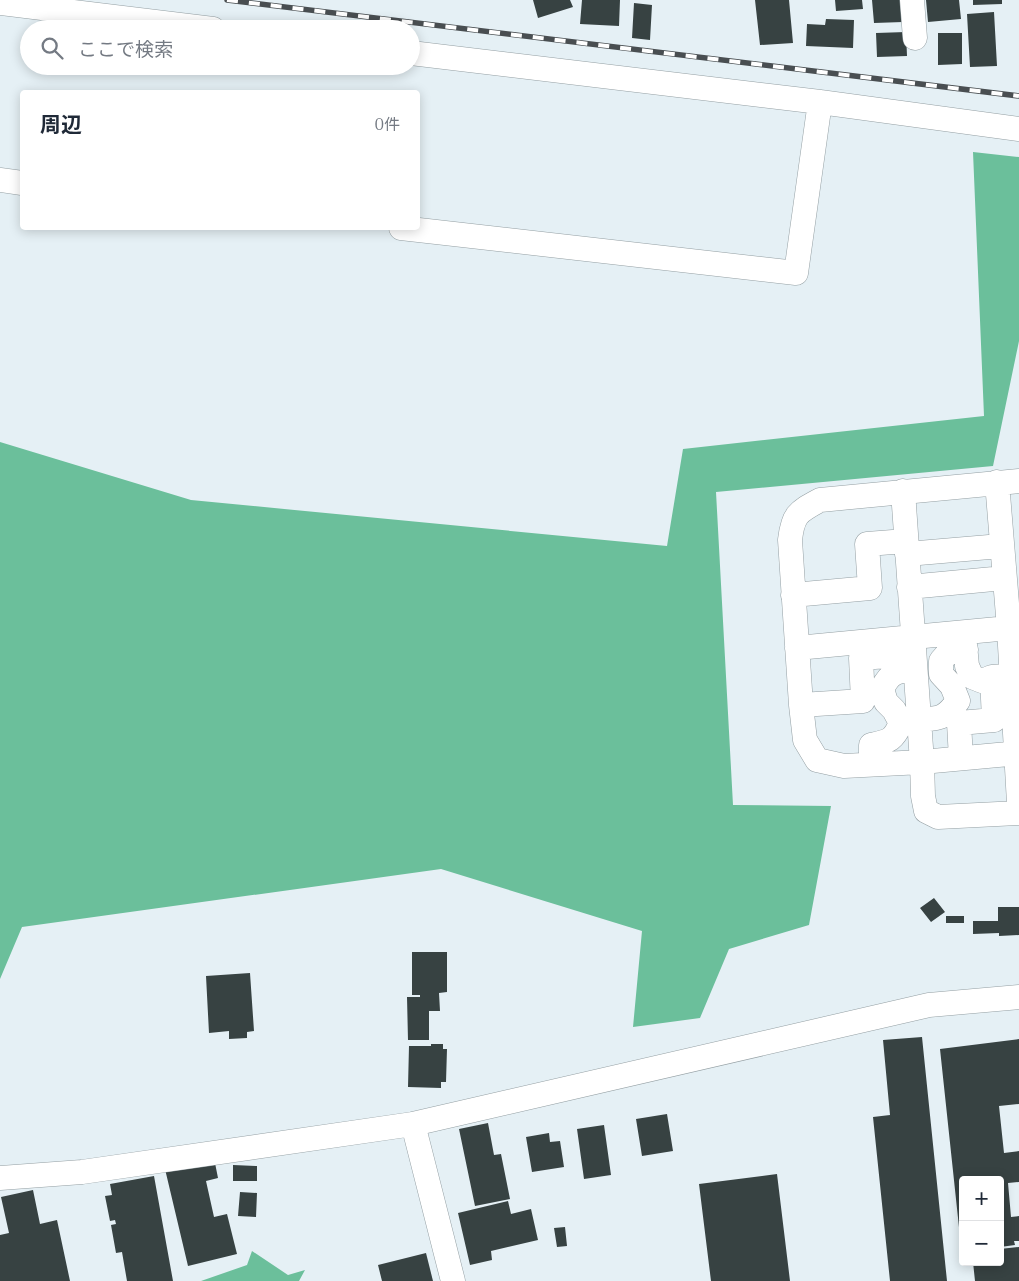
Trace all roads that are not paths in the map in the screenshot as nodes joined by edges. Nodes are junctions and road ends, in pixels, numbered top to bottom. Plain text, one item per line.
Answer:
1 (912, 0) edge
2 (0, 3) edge
3 (139, 20) edge
4 (915, 38) dead end
5 (420, 54) edge
6 (820, 102) junction
7 (1019, 129) edge
8 (0, 180) edge
9 (20, 183) edge
10 (419, 230) edge
11 (1008, 481) edge
12 (903, 491) junction
13 (1001, 546) junction
14 (907, 547) junction
15 (1004, 578) junction
16 (909, 586) junction
17 (793, 595) junction
18 (1014, 627) edge
19 (965, 641) junction
20 (797, 648) junction
21 (914, 653) junction
22 (1007, 676) edge
23 (801, 705) junction
24 (1016, 714) edge
25 (919, 720) junction
26 (1018, 753) edge
27 (960, 758) junction
28 (922, 762) junction
29 (871, 764) junction
30 (1019, 803) edge
31 (1019, 813) edge
32 (1019, 998) edge
33 (412, 1124) junction
34 (0, 1178) edge
35 (453, 1281) edge

1 - 4 street
2 - 3 street
5 - 6 street
6 - 7 street
6 - 10 street
8 - 9 street
11 - 12 street
11 - 13 street
12 - 14 street
12 - 17 street
13 - 14 street
13 - 15 street
14 - 16 street
14 - 17 street
15 - 16 street
15 - 18 street
16 - 21 street
17 - 20 street
18 - 19 street
18 - 22 street
19 - 21 street
19 - 22 street
19 - 25 street
20 - 21 street
20 - 23 street
21 - 23 street
21 - 25 street
21 - 29 street
22 - 24 street
22 - 27 street
23 - 29 street
24 - 26 street
25 - 28 street
26 - 27 street
26 - 30 street
27 - 28 street
28 - 29 street
28 - 31 street
32 - 33 street
33 - 34 street
33 - 35 street

